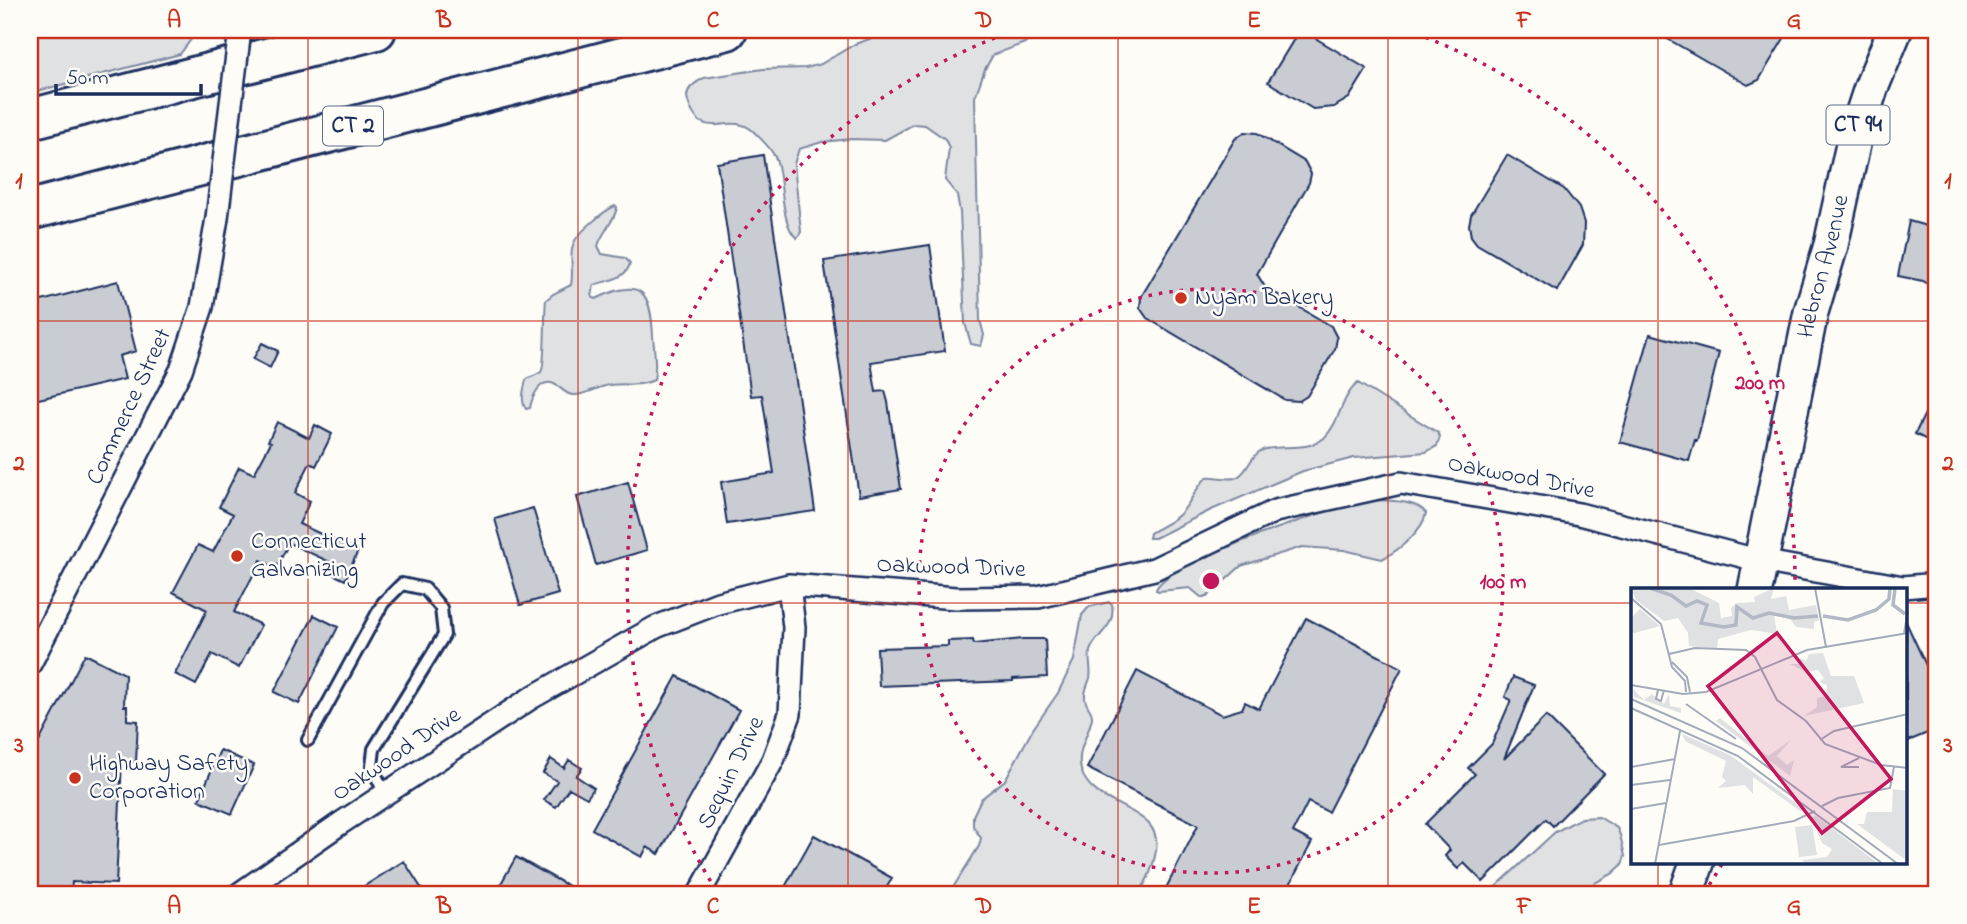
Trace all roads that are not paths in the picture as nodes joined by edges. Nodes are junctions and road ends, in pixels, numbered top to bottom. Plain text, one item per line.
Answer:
1 (240, 30) edge
2 (376, 30) edge
3 (726, 30) edge
4 (1895, 30) edge
5 (30, 119) edge
6 (30, 210) edge
7 (1758, 575) edge
8 (1937, 584) edge
9 (789, 585) junction
10 (30, 664) edge
11 (308, 740) dead end
12 (385, 795) junction
13 (1697, 864) edge
14 (239, 894) edge
15 (699, 894) edge
16 (1686, 894) edge

1 - 10 street, Commerce Street, bridge
2 - 5 highway
3 - 6 highway, CT 2
4 - 7 main road, Hebron Avenue / CT 94
7 - 8 street, Oakwood Drive
7 - 9 street, Oakwood Drive
9 - 12 street, Oakwood Drive
9 - 15 street, Sequin Drive
11 - 12 lane
12 - 14 street, Oakwood Drive
13 - 16 main road

